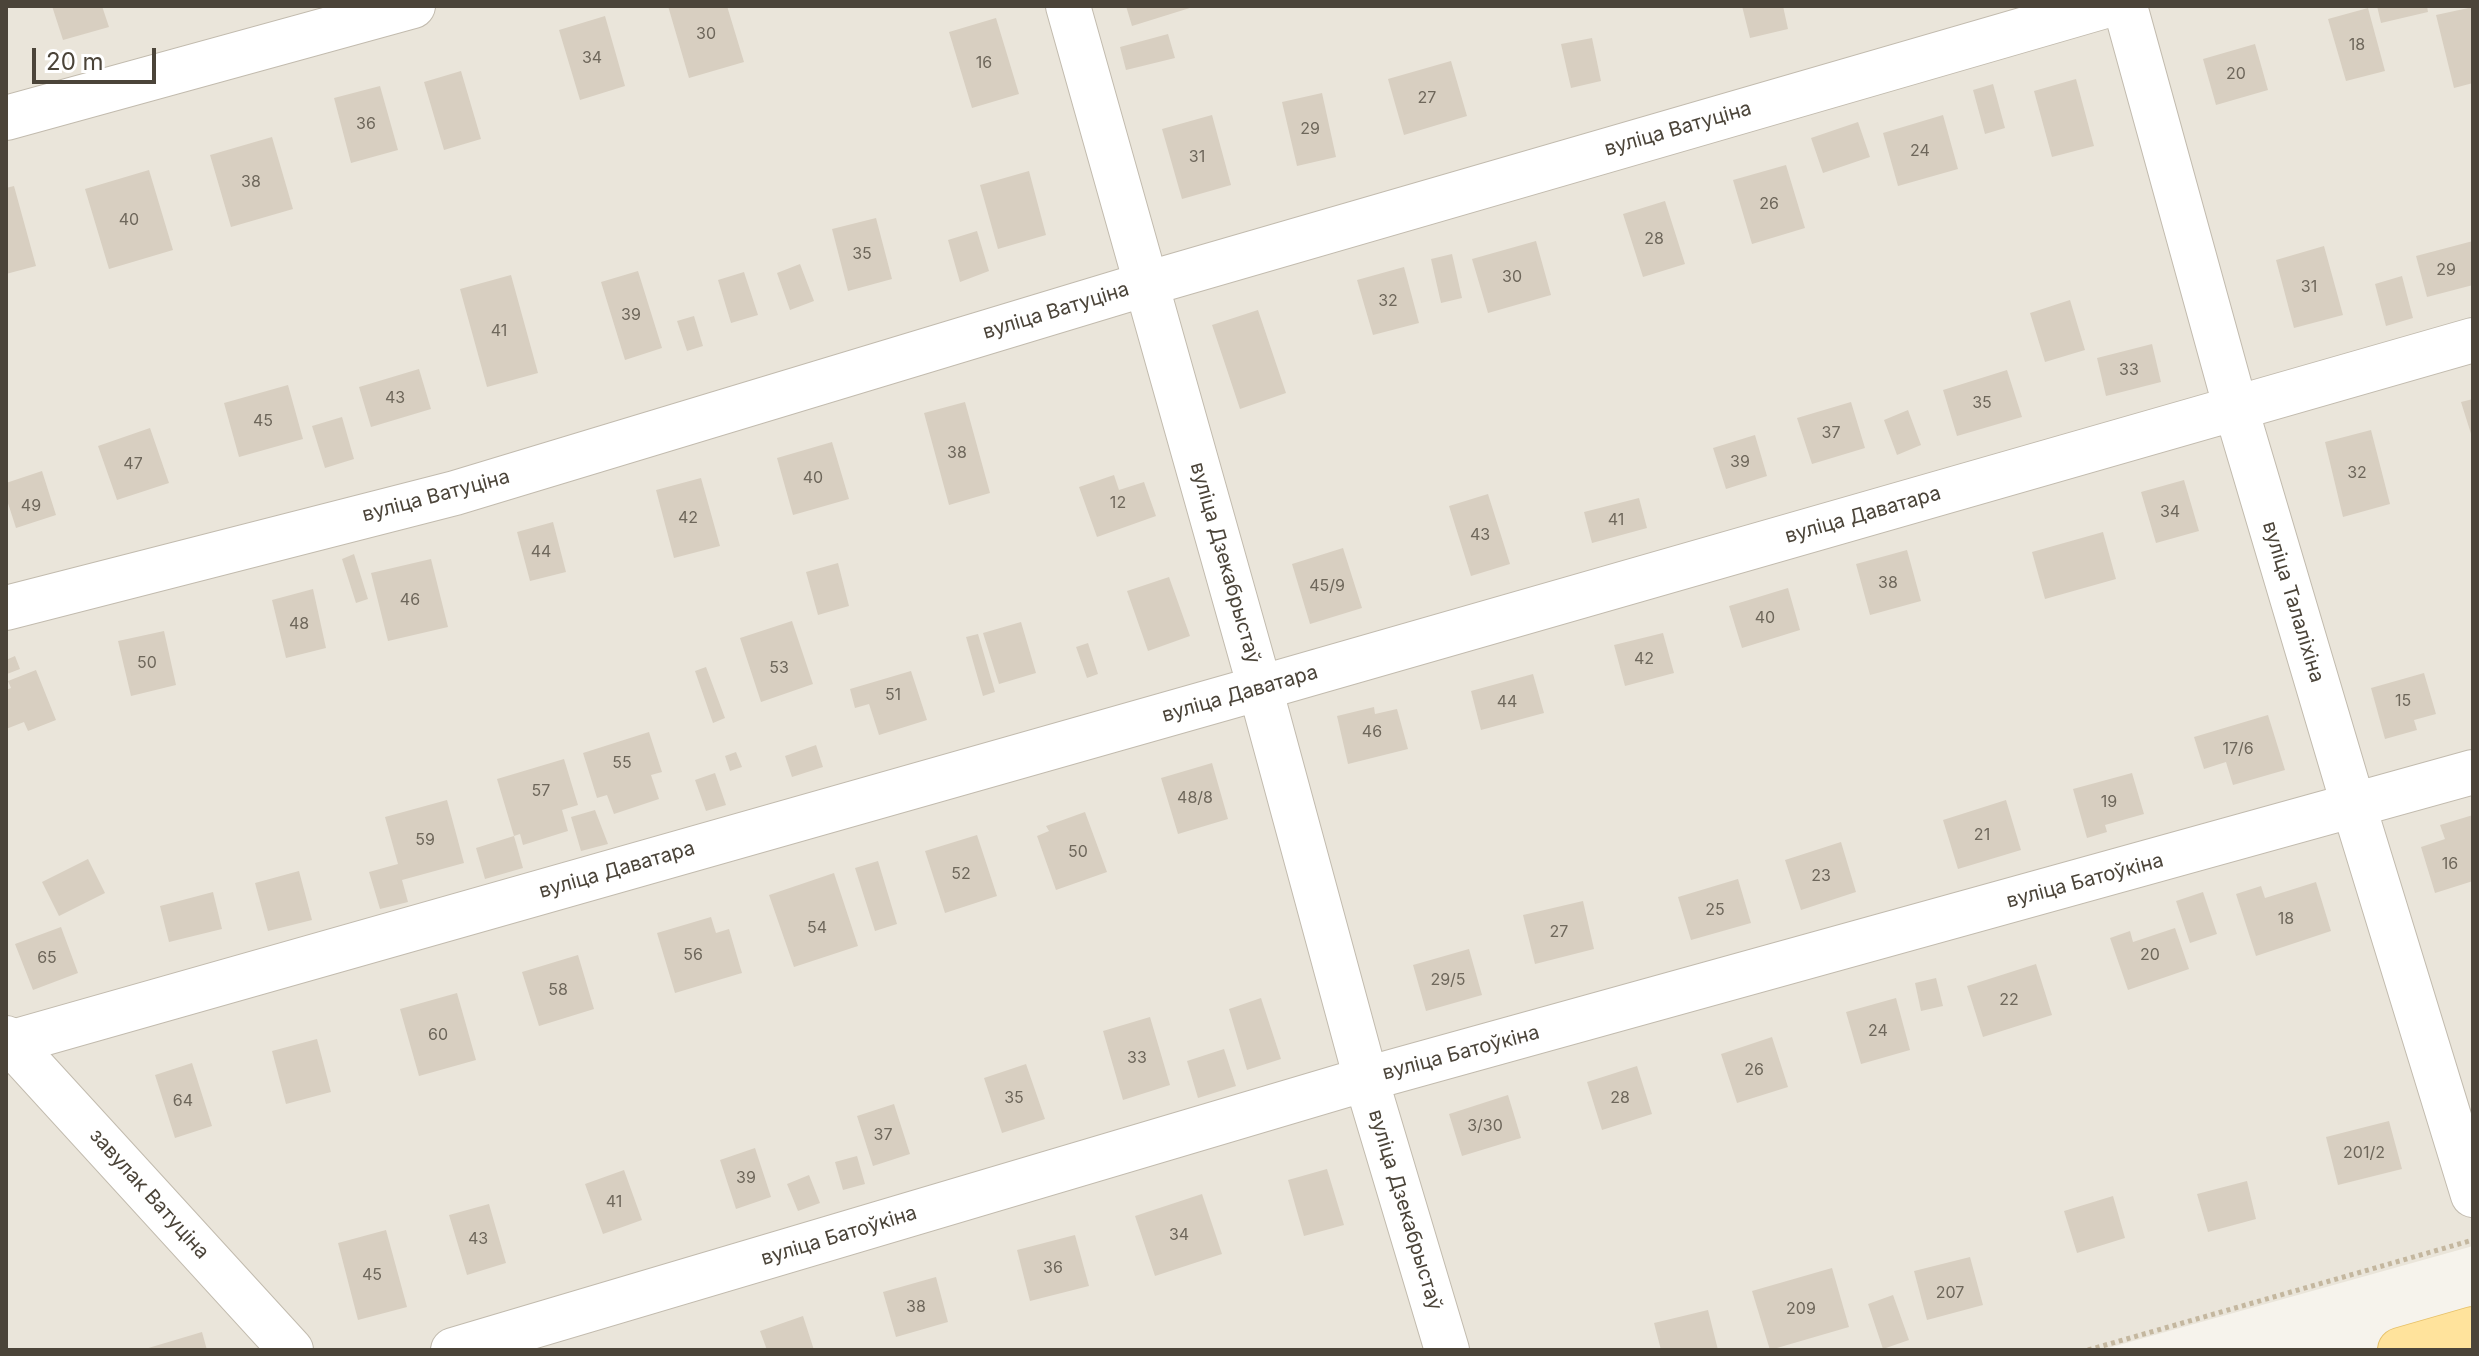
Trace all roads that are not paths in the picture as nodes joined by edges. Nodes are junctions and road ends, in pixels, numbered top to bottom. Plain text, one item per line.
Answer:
1 (413, 6) edge
2 (1068, 6) edge
3 (2105, 6) edge
4 (2125, 6) edge
5 (6, 118) edge
6 (1146, 284) junction
7 (2473, 340) edge
8 (2236, 409) junction
9 (6, 608) edge
10 (1260, 688) junction
11 (2473, 772) edge
12 (2354, 807) junction
13 (7, 1041) edge
14 (1366, 1079) junction
15 (2473, 1195) edge
16 (2473, 1329) edge
17 (291, 1350) edge
18 (453, 1350) edge
19 (1447, 1350) edge
20 (2400, 1350) edge

1 - 5 street
2 - 6 street, вуліца Дзекабрыстаў
3 - 6 street, вуліца Ватуціна
4 - 8 street, вуліца Талаліхіна
6 - 9 street, вуліца Ватуціна
6 - 10 street, вуліца Дзекабрыстаў
7 - 8 street, вуліца Даватара
8 - 10 street, вуліца Даватара
8 - 12 street, вуліца Талаліхіна
10 - 13 street, вуліца Даватара
10 - 14 street, вуліца Дзекабрыстаў
11 - 12 street, вуліца Батоўкіна
12 - 14 street, вуліца Батоўкіна
12 - 15 street, вуліца Талаліхіна
13 - 17 street, завулак Ватуціна
14 - 18 street, вуліца Батоўкіна
14 - 19 street, вуліца Дзекабрыстаў
16 - 20 main road

